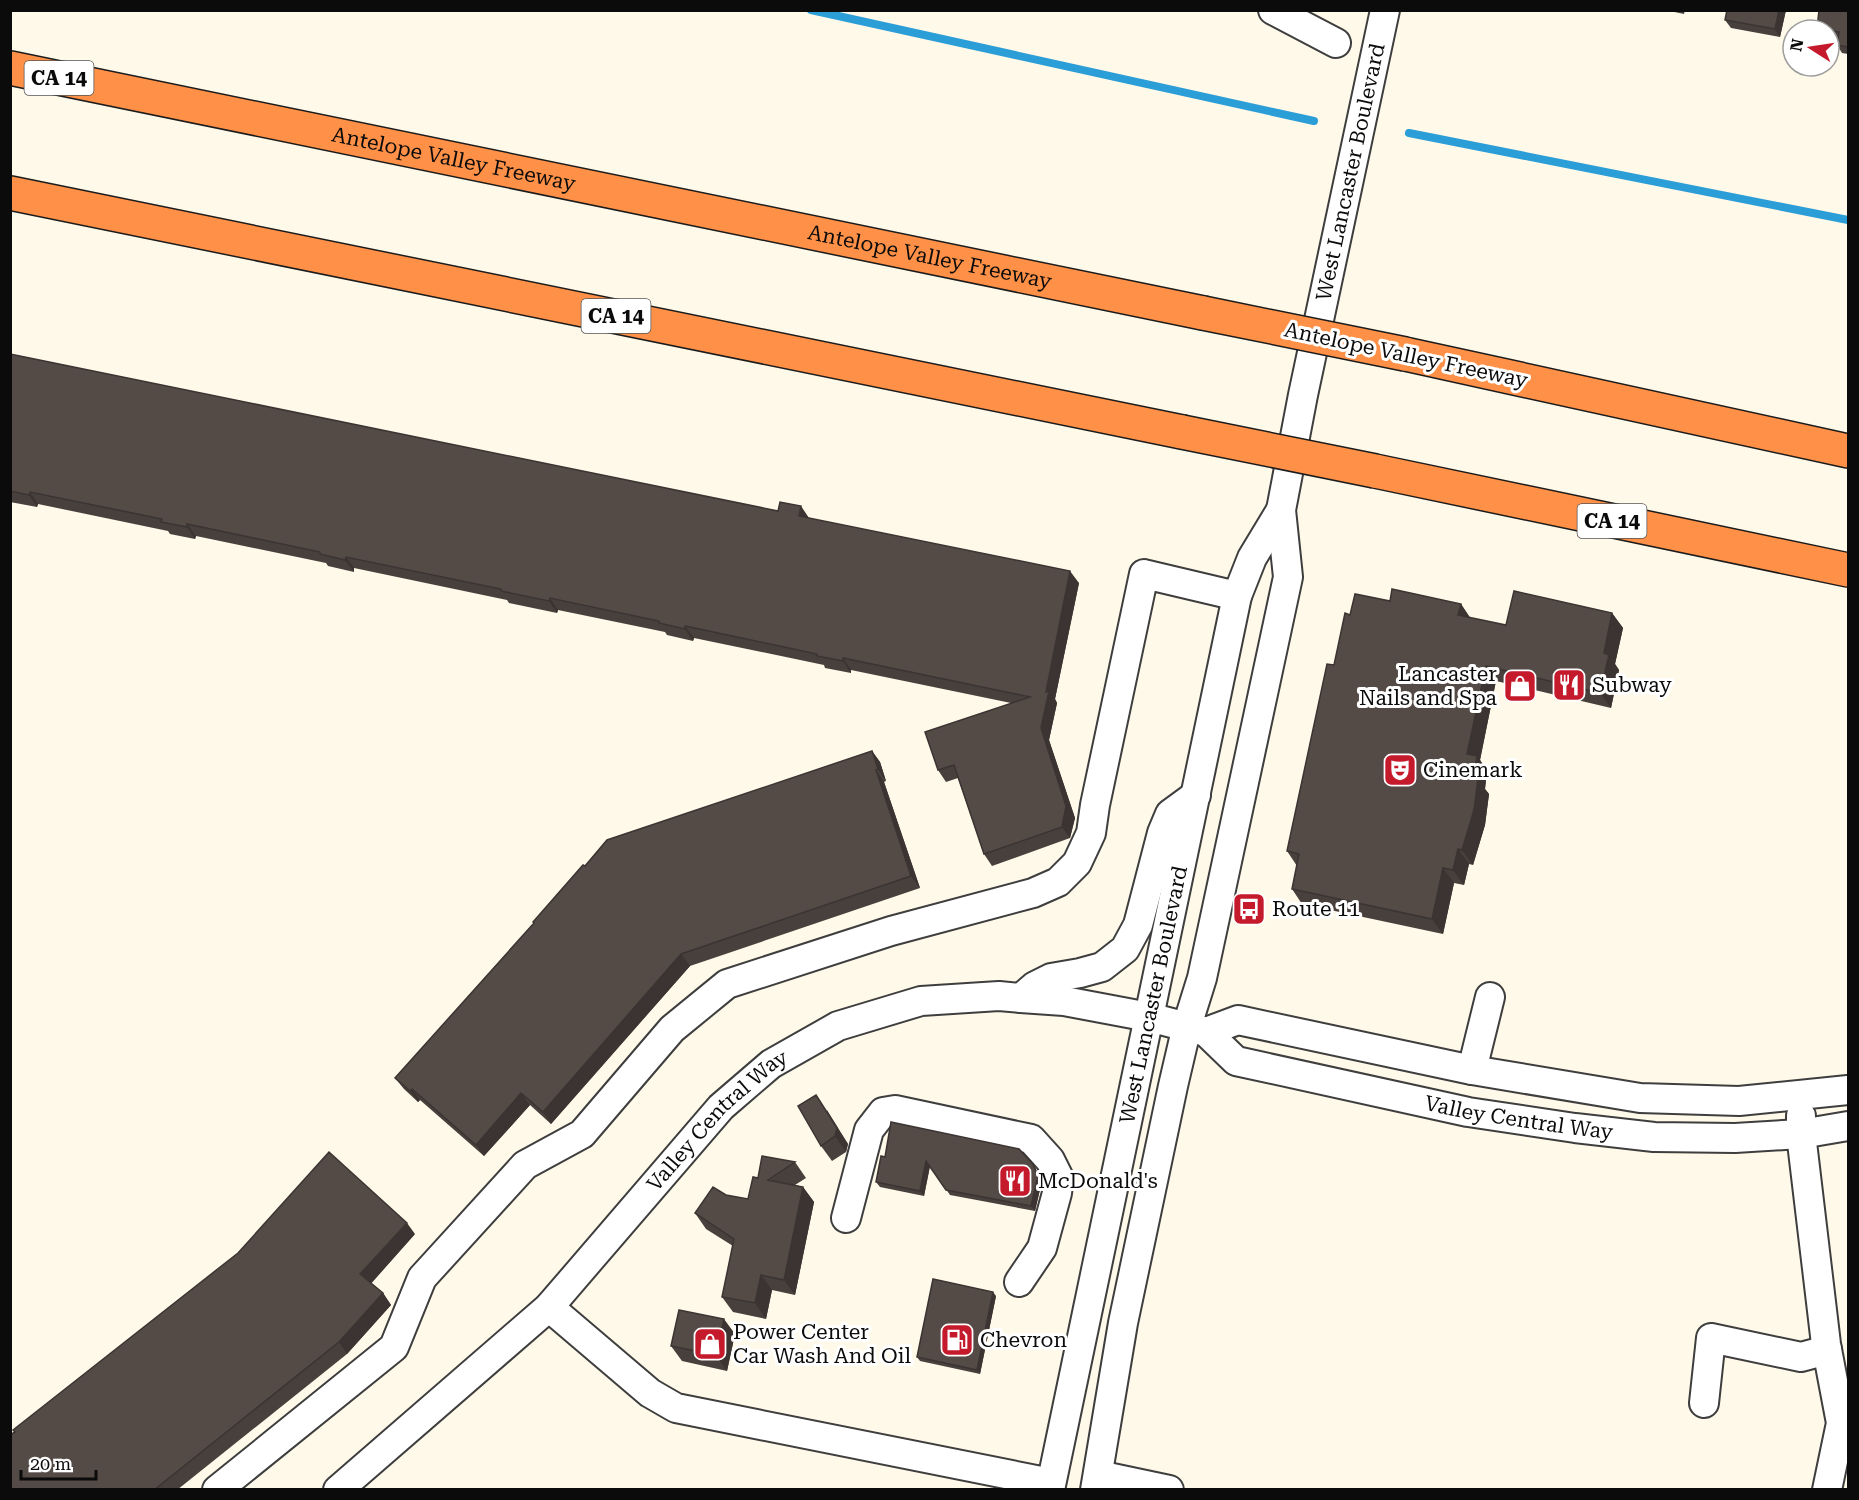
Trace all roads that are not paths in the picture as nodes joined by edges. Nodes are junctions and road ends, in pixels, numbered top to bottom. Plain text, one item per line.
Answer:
1 (1273, 10) edge
2 (1385, 10) edge
3 (1336, 43) dead end
4 (10, 68) edge
5 (10, 193) edge
6 (1848, 451) edge
7 (1281, 510) junction
8 (1848, 570) edge
9 (1238, 596) junction
10 (1196, 795) junction
11 (1490, 996) dead end
12 (1020, 998) junction
13 (1149, 1017) junction
14 (1196, 1029) junction
15 (1472, 1070) junction
16 (1848, 1090) edge
17 (1801, 1096) junction
18 (1848, 1126) edge
19 (1802, 1134) junction
20 (846, 1218) dead end
21 (1019, 1282) dead end
22 (549, 1307) junction
23 (1834, 1344) edge
24 (1704, 1403) dead end
25 (1096, 1482) edge
26 (1051, 1486) edge
27 (217, 1490) edge
28 (338, 1490) edge
29 (1169, 1490) edge
30 (1827, 1490) edge

1 - 3 street
2 - 7 street, West Lancaster Boulevard
4 - 6 highway, Antelope Valley Freeway / CA 14, bridge
5 - 8 highway, CA 14, bridge
7 - 9 street, West Lancaster Boulevard
7 - 14 street, West Lancaster Boulevard
9 - 10 street, West Lancaster Boulevard
9 - 27 street
10 - 12 street
10 - 13 street, West Lancaster Boulevard
11 - 15 street
12 - 13 street, Valley Central Way
12 - 22 street, Valley Central Way
13 - 14 street, Valley Central Way
13 - 26 street, West Lancaster Boulevard
14 - 15 street, Valley Central Way
14 - 19 street, Valley Central Way
14 - 25 street, West Lancaster Boulevard
15 - 17 street, Valley Central Way
16 - 17 street, Valley Central Way
17 - 19 street
18 - 19 street, Valley Central Way
19 - 23 street
20 - 21 street
22 - 26 street
22 - 28 street, Valley Central Way
23 - 24 street
23 - 30 street
25 - 29 street

